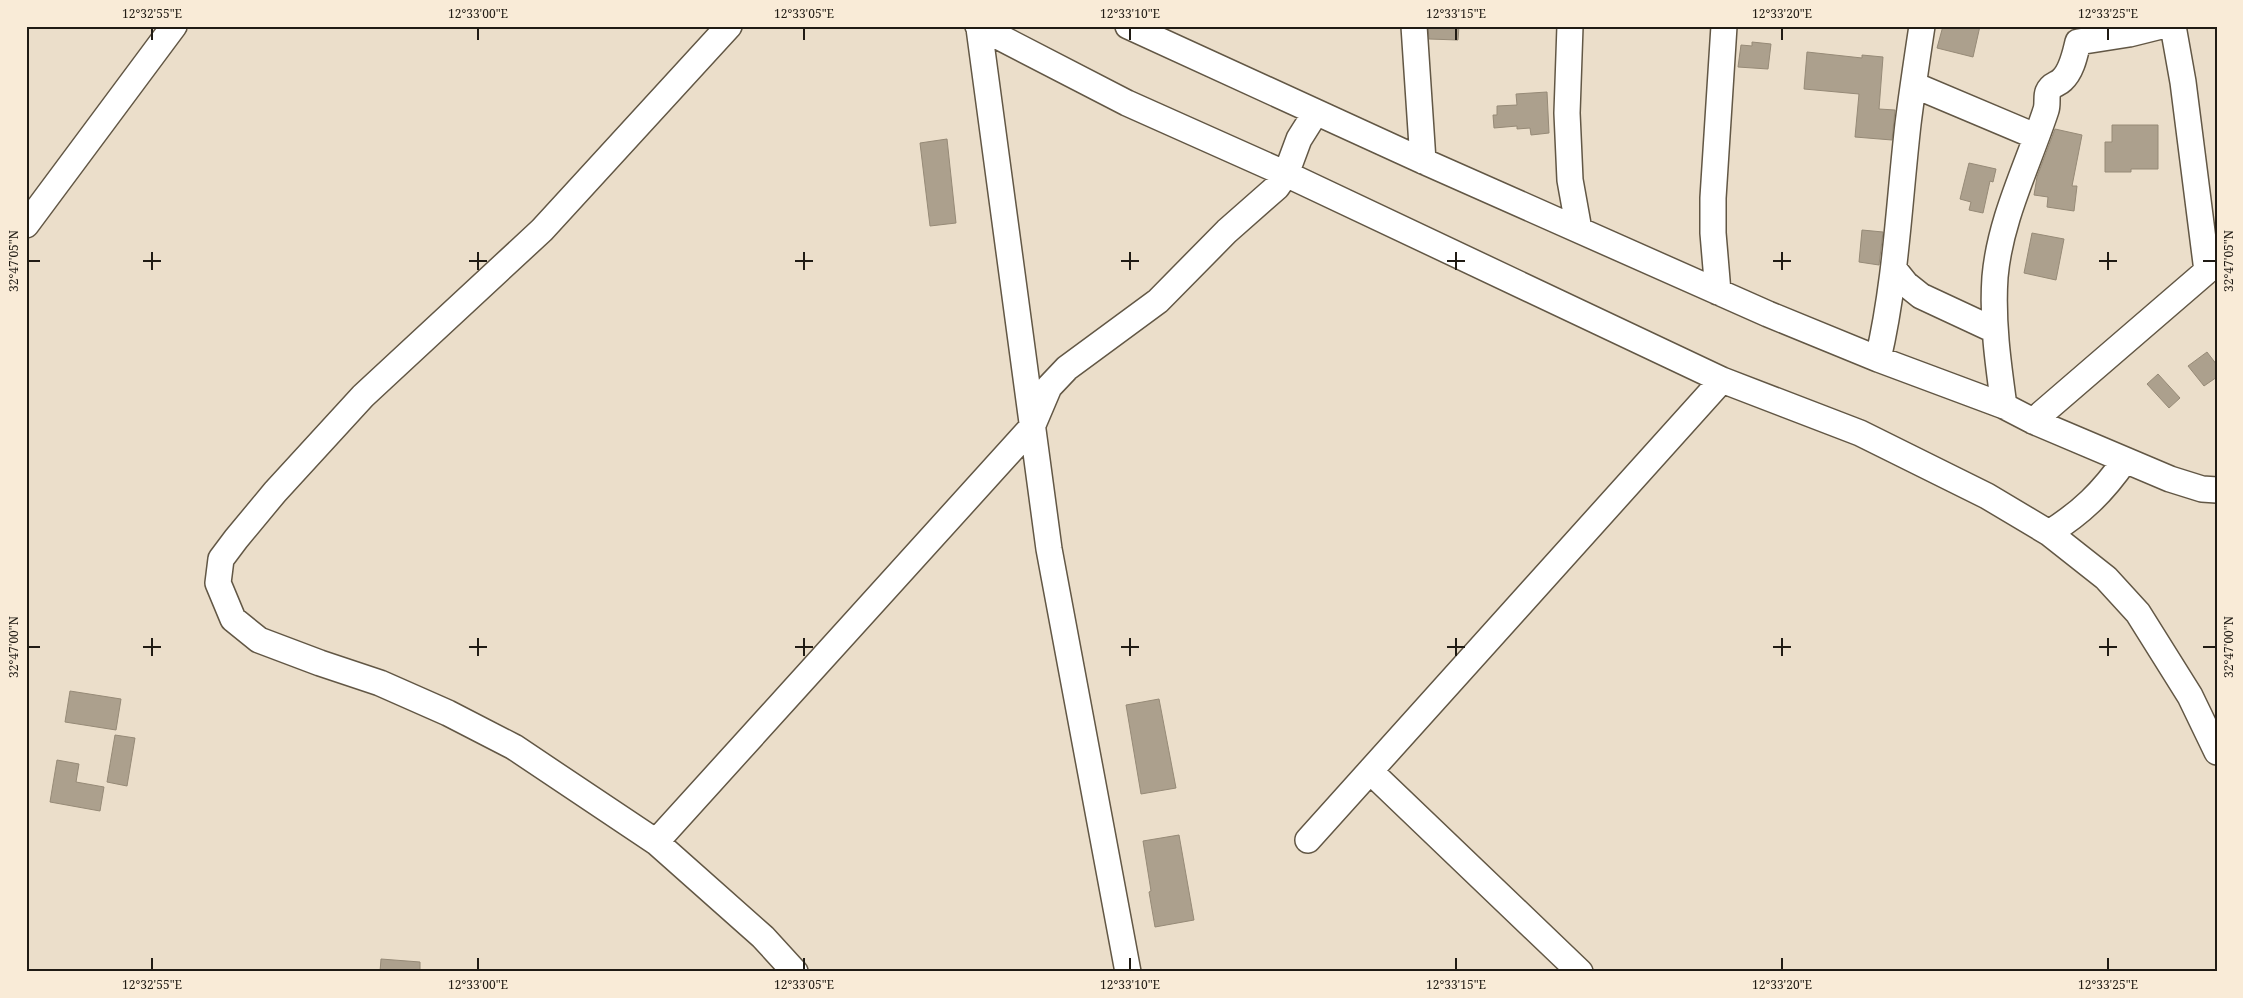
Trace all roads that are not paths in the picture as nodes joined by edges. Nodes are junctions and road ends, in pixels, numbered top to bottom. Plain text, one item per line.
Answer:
1 (174, 26) edge
2 (729, 26) edge
3 (1128, 26) edge
4 (1414, 26) edge
5 (1570, 26) edge
6 (1724, 26) edge
7 (1922, 26) edge
8 (2161, 26) edge
9 (2173, 26) edge
10 (979, 27) edge
11 (1914, 85) junction
12 (1316, 112) junction
13 (2035, 136) junction
14 (1423, 161) junction
15 (1286, 174) junction
16 (26, 225) edge
17 (1579, 230) junction
18 (2212, 265) edge
19 (1894, 268) junction
20 (1718, 292) junction
21 (1994, 330) junction
22 (1878, 359) junction
23 (1722, 380) junction
24 (2004, 406) junction
25 (2033, 421) junction
26 (1032, 427) junction
27 (2125, 460) junction
28 (2217, 490) edge
29 (2049, 533) junction
30 (2217, 752) edge
31 (1371, 772) junction
32 (1308, 840) dead end
33 (656, 842) junction
34 (795, 972) edge
35 (1128, 972) edge
36 (1580, 972) edge

1 - 16 street
2 - 33 street
3 - 12 street
4 - 14 street
5 - 17 street
6 - 20 street
7 - 11 street
8 - 13 street
9 - 18 street
10 - 15 street
10 - 26 street
11 - 13 street
11 - 19 street
12 - 14 street
12 - 15 street
13 - 21 street
14 - 17 street
15 - 23 street
15 - 26 street
17 - 20 street
18 - 25 street
19 - 21 street
19 - 22 street
20 - 22 street
21 - 24 street
22 - 24 street
23 - 29 street
23 - 31 street
24 - 25 street
25 - 27 street
26 - 33 street
26 - 35 street
27 - 28 street
27 - 29 street
29 - 30 street
31 - 32 street
31 - 36 street
33 - 34 street

